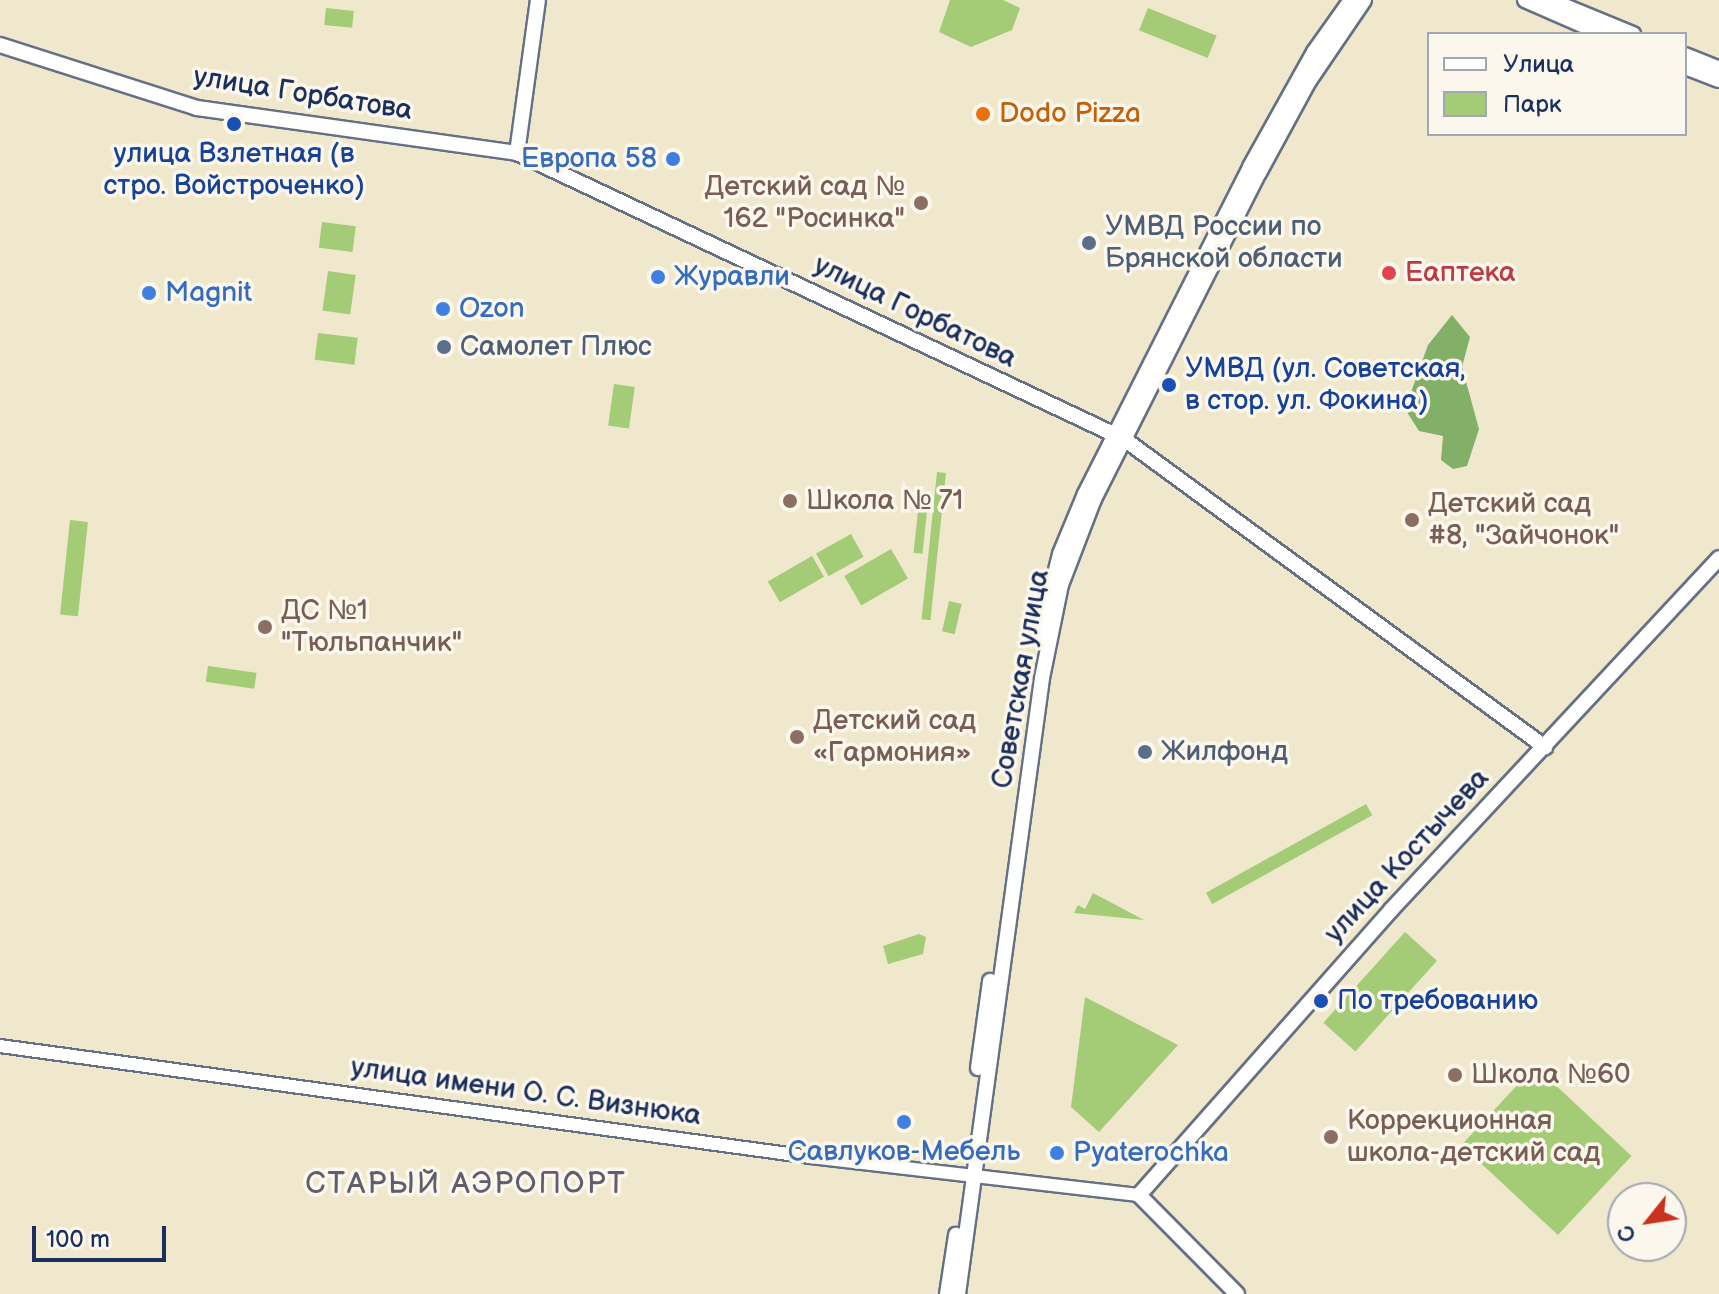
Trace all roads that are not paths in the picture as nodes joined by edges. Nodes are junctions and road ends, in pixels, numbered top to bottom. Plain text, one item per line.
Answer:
1 (538, 0) edge
2 (1351, 0) edge
3 (1364, 0) edge
4 (1525, 0) edge
5 (1550, 0) edge
6 (1598, 32) edge
7 (1628, 32) edge
8 (0, 45) edge
9 (1687, 56) edge
10 (1687, 68) edge
11 (1719, 69) edge
12 (1719, 80) edge
13 (517, 153) junction
14 (1119, 437) junction
15 (1719, 558) edge
16 (1545, 747) junction
17 (0, 1046) edge
18 (970, 1174) junction
19 (1139, 1195) junction
20 (947, 1294) edge
21 (958, 1294) edge
22 (1237, 1294) edge

1 - 13 main road
2 - 14 main road, Советская улица
3 - 14 main road, Советская улица
4 - 6 main road
5 - 7 main road
8 - 13 main road, улица Горбатова
9 - 11 main road
10 - 12 main road
13 - 14 main road, улица Горбатова
14 - 16 main road, улица Горбатова
14 - 18 main road, Советская улица
15 - 16 main road, улица Костычева
16 - 19 main road, улица Костычева
17 - 18 street, улица имени О. С. Визнюка
18 - 19 street, улица имени О. С. Визнюка
18 - 20 main road, Советская улица
18 - 21 main road, Советская улица
19 - 22 main road

